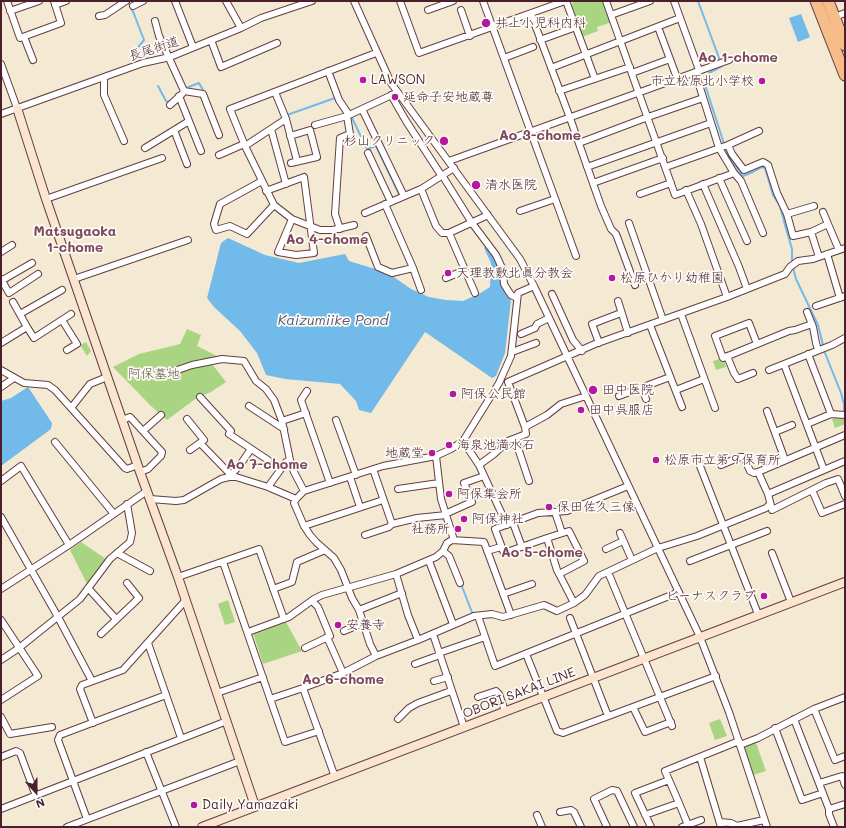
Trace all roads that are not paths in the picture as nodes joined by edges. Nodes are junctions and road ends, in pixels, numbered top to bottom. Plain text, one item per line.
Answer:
1 (7, 1) edge
2 (39, 1) edge
3 (66, 1) edge
4 (126, 1) edge
5 (143, 1) edge
6 (175, 1) edge
7 (226, 1) edge
8 (312, 1) edge
9 (354, 1) edge
10 (400, 1) edge
11 (453, 1) edge
12 (483, 1) edge
13 (566, 1) edge
14 (606, 1) edge
15 (650, 1) edge
16 (674, 1) edge
17 (816, 1) edge
18 (828, 1) edge
19 (55, 3) edge
20 (133, 6) dead end
21 (428, 10) dead end
22 (461, 10) dead end
23 (10, 11) junction
24 (531, 14) junction
25 (611, 15) junction
26 (840, 15) edge
27 (99, 16) dead end
28 (680, 18) junction
29 (155, 21) dead end
30 (576, 27) junction
31 (658, 27) junction
32 (241, 28) junction
33 (493, 28) junction
34 (470, 36) junction
35 (24, 37) junction
36 (211, 40) junction
37 (540, 40) junction
38 (621, 41) junction
39 (277, 43) dead end
40 (845, 45) edge
41 (193, 47) junction
42 (533, 47) dead end
43 (376, 53) junction
44 (586, 55) junction
45 (170, 57) junction
46 (504, 58) junction
47 (670, 59) junction
48 (33, 60) dead end
49 (727, 60) dead end
50 (1, 64) edge
51 (551, 68) junction
52 (631, 70) junction
53 (328, 71) junction
54 (697, 71) junction
55 (845, 75) edge
56 (104, 78) junction
57 (677, 78) junction
58 (595, 79) junction
59 (184, 91) junction
60 (559, 91) junction
61 (275, 92) junction
62 (639, 92) junction
63 (394, 93) junction
64 (179, 96) junction
65 (703, 98) junction
66 (170, 105) dead end
67 (17, 108) junction
68 (362, 109) junction
69 (1, 114) edge
70 (348, 116) junction
71 (648, 117) junction
72 (570, 118) junction
73 (286, 119) junction
74 (189, 121) junction
75 (711, 123) junction
76 (315, 125) dead end
77 (271, 129) junction
78 (174, 130) junction
79 (759, 130) dead end
80 (531, 132) junction
81 (219, 135) dead end
82 (290, 136) junction
83 (124, 142) dead end
84 (579, 143) junction
85 (657, 143) junction
86 (245, 145) junction
87 (728, 145) junction
88 (145, 148) dead end
89 (720, 148) junction
90 (201, 151) dead end
91 (368, 153) dead end
92 (219, 155) dead end
93 (162, 158) dead end
94 (663, 158) junction
95 (449, 161) junction
96 (188, 164) dead end
97 (587, 167) junction
98 (666, 167) junction
99 (454, 168) junction
100 (734, 173) junction
101 (442, 175) junction
102 (719, 178) junction
103 (262, 180) junction
104 (671, 182) junction
105 (593, 183) junction
106 (286, 184) junction
107 (703, 184) junction
108 (421, 189) junction
109 (686, 190) junction
110 (266, 191) junction
111 (640, 194) dead end
112 (404, 196) junction
113 (555, 198) junction
114 (46, 199) junction
115 (388, 203) junction
116 (274, 205) junction
117 (814, 206) dead end
118 (520, 211) dead end
119 (823, 212) dead end
120 (365, 213) dead end
121 (787, 214) junction
122 (488, 215) junction
123 (292, 219) junction
124 (472, 223) junction
125 (629, 223) dead end
126 (828, 224) junction
127 (354, 225) dead end
128 (310, 226) junction
129 (340, 229) junction
130 (811, 232) junction
131 (449, 233) junction
132 (763, 233) dead end
133 (366, 236) dead end
134 (188, 240) dead end
135 (747, 241) dead end
136 (12, 246) dead end
137 (842, 249) edge
138 (1, 252) edge
139 (827, 254) junction
140 (576, 256) dead end
141 (819, 257) junction
142 (32, 263) dead end
143 (412, 268) junction
144 (465, 270) junction
145 (38, 274) dead end
146 (446, 278) dead end
147 (74, 279) junction
148 (1, 280) edge
149 (635, 285) dead end
150 (534, 286) junction
151 (747, 289) junction
152 (62, 290) dead end
153 (421, 290) dead end
154 (475, 293) dead end
155 (552, 294) dead end
156 (727, 297) junction
157 (842, 297) edge
158 (517, 298) junction
159 (618, 301) dead end
160 (13, 302) dead end
161 (816, 306) dead end
162 (807, 312) dead end
163 (622, 313) junction
164 (20, 314) junction
165 (71, 314) dead end
166 (680, 314) junction
167 (549, 318) junction
168 (62, 320) junction
169 (663, 320) junction
170 (812, 324) junction
171 (650, 325) junction
172 (27, 327) junction
173 (628, 333) junction
174 (521, 334) dead end
175 (845, 338) edge
176 (1, 343) edge
177 (536, 343) dead end
178 (599, 343) junction
179 (757, 344) junction
180 (67, 350) dead end
181 (582, 350) junction
182 (819, 350) junction
183 (512, 352) junction
184 (808, 354) junction
185 (727, 356) junction
186 (567, 357) junction
187 (784, 364) junction
188 (1, 370) edge
189 (769, 370) dead end
190 (753, 373) dead end
191 (163, 375) dead end
192 (670, 376) junction
193 (107, 377) junction
194 (14, 378) junction
195 (704, 379) junction
196 (1, 387) edge
197 (642, 388) junction
198 (676, 390) junction
199 (307, 391) dead end
200 (586, 396) junction
201 (619, 396) dead end
202 (200, 397) dead end
203 (646, 399) dead end
204 (249, 406) dead end
205 (682, 407) dead end
206 (71, 408) junction
207 (715, 408) dead end
208 (767, 411) dead end
209 (306, 413) junction
210 (831, 414) junction
211 (162, 415) dead end
212 (842, 416) edge
213 (187, 419) dead end
214 (122, 420) junction
215 (336, 420) dead end
216 (282, 421) junction
217 (807, 424) junction
218 (792, 425) dead end
219 (525, 427) junction
220 (284, 428) junction
221 (143, 431) junction
222 (774, 432) junction
223 (845, 435) edge
224 (516, 439) junction
225 (463, 441) junction
226 (55, 442) dead end
227 (200, 443) junction
228 (816, 447) junction
229 (251, 449) junction
230 (190, 450) dead end
231 (436, 456) junction
232 (268, 460) dead end
233 (290, 460) junction
234 (785, 460) junction
235 (698, 461) dead end
236 (845, 461) edge
237 (479, 465) junction
238 (721, 465) dead end
239 (139, 468) junction
240 (373, 469) junction
241 (824, 470) junction
242 (758, 472) junction
243 (230, 476) junction
244 (353, 476) junction
245 (484, 476) junction
246 (1, 480) edge
247 (529, 481) dead end
248 (330, 483) junction
249 (438, 483) junction
250 (628, 486) junction
251 (268, 487) junction
252 (398, 489) dead end
253 (812, 490) junction
254 (304, 492) junction
255 (768, 494) junction
256 (148, 495) junction
257 (845, 496) edge
258 (296, 499) junction
259 (384, 500) junction
260 (127, 504) junction
261 (770, 504) junction
262 (845, 504) edge
263 (360, 507) junction
264 (555, 512) junction
265 (114, 514) junction
266 (446, 514) junction
267 (1, 517) edge
268 (392, 524) junction
269 (510, 524) junction
270 (723, 525) junction
271 (304, 526) junction
272 (767, 531) dead end
273 (562, 533) junction
274 (620, 533) dead end
275 (365, 535) dead end
276 (547, 538) junction
277 (454, 540) junction
278 (624, 541) junction
279 (730, 544) junction
280 (69, 545) junction
281 (502, 547) junction
282 (522, 547) junction
283 (658, 548) junction
284 (606, 549) dead end
285 (325, 550) junction
286 (443, 551) junction
287 (487, 551) junction
288 (117, 553) junction
289 (772, 553) dead end
290 (632, 560) junction
291 (429, 561) junction
292 (690, 561) dead end
293 (223, 562) junction
294 (30, 570) junction
295 (150, 571) dead end
296 (608, 572) junction
297 (396, 574) junction
298 (559, 574) junction
299 (178, 578) junction
300 (845, 582) edge
301 (127, 583) dead end
302 (460, 583) dead end
303 (532, 584) dead end
304 (88, 588) junction
305 (348, 588) junction
306 (1, 589) edge
307 (274, 589) junction
308 (679, 592) junction
309 (402, 593) junction
310 (503, 594) junction
311 (185, 601) junction
312 (312, 601) junction
313 (791, 602) junction
314 (574, 603) junction
315 (359, 610) junction
316 (626, 614) junction
317 (758, 614) junction
318 (511, 615) junction
319 (478, 616) junction
320 (58, 617) junction
321 (570, 618) dead end
322 (284, 619) junction
323 (1, 620) edge
324 (116, 620) junction
325 (363, 623) junction
326 (453, 624) junction
327 (344, 631) dead end
328 (248, 632) junction
329 (101, 634) dead end
330 (433, 634) junction
331 (576, 634) junction
332 (485, 636) junction
333 (700, 636) junction
334 (327, 637) junction
335 (418, 640) junction
336 (148, 643) junction
337 (19, 648) junction
338 (305, 648) dead end
339 (440, 654) junction
340 (526, 654) junction
341 (376, 656) junction
342 (644, 658) junction
343 (1, 660) edge
344 (414, 664) dead end
345 (343, 672) junction
346 (716, 676) junction
347 (263, 677) junction
348 (448, 677) junction
349 (593, 678) junction
350 (92, 681) junction
351 (434, 682) dead end
352 (303, 688) junction
353 (451, 691) junction
354 (217, 693) junction
355 (166, 695) junction
356 (478, 697) dead end
357 (543, 697) junction
358 (660, 697) junction
359 (845, 697) edge
360 (270, 699) junction
361 (1, 700) edge
362 (634, 707) junction
363 (814, 709) junction
364 (506, 711) junction
365 (608, 716) junction
366 (1, 717) edge
367 (398, 719) dead end
368 (794, 719) junction
369 (227, 721) junction
370 (93, 722) junction
371 (52, 727) dead end
372 (464, 727) junction
373 (775, 728) junction
374 (318, 731) junction
375 (181, 738) junction
376 (739, 743) junction
377 (146, 752) junction
378 (845, 756) edge
379 (1, 757) edge
380 (700, 757) junction
381 (240, 761) junction
382 (335, 777) junction
383 (669, 780) junction
384 (73, 781) junction
385 (819, 783) junction
386 (845, 785) edge
387 (161, 790) junction
388 (823, 793) junction
389 (36, 796) junction
390 (680, 803) junction
391 (845, 804) edge
392 (255, 806) junction
393 (1, 809) edge
394 (829, 809) junction
395 (560, 812) dead end
396 (645, 815) junction
397 (537, 816) dead end
398 (87, 819) junction
399 (702, 820) dead end
400 (764, 820) junction
401 (720, 824) edge
402 (685, 826) edge
403 (67, 827) edge
404 (176, 827) edge
405 (202, 827) edge
406 (542, 827) edge
407 (581, 827) edge
408 (607, 827) edge
409 (634, 827) edge
410 (651, 827) edge
411 (737, 827) edge
412 (767, 827) edge
413 (834, 827) edge

1 - 23 street
2 - 23 street
3 - 19 street
4 - 27 street
5 - 20 street
6 - 41 street
7 - 32 street
8 - 32 street, 長尾街道
9 - 43 street
10 - 34 street
11 - 21 street
12 - 33 street
13 - 24 street
13 - 30 street
14 - 25 street
15 - 25 street
16 - 28 street
17 - 55 highway
18 - 26 highway
19 - 35 street
22 - 34 street
23 - 35 street
24 - 33 street
24 - 37 street
25 - 38 street
26 - 40 highway
28 - 31 street
28 - 54 street
29 - 45 street
30 - 37 street
30 - 44 street
31 - 38 street
31 - 47 street
32 - 36 street, 長尾街道
33 - 34 street
33 - 46 street
35 - 48 street
36 - 39 street
36 - 41 street, 長尾街道
37 - 51 street
38 - 44 street
38 - 52 street
41 - 45 street, 長尾街道
42 - 46 street
43 - 53 street
43 - 63 street
44 - 51 street
44 - 58 street
45 - 56 street, 長尾街道
45 - 59 street
46 - 80 street
47 - 52 street
47 - 57 street
49 - 54 street
50 - 67 street
51 - 60 street
52 - 58 street
52 - 62 street
53 - 61 street
53 - 70 street
54 - 57 street
54 - 65 street
56 - 67 street, 長尾街道
56 - 83 street
57 - 62 street
58 - 60 street
59 - 64 street
59 - 81 street
60 - 72 street
61 - 73 street
61 - 86 street
62 - 71 street
62 - 72 street
63 - 68 street
63 - 95 street
63 - 101 street
64 - 66 street
64 - 74 street
65 - 71 street
65 - 75 street
67 - 69 street, 長尾街道
67 - 114 street
68 - 70 street
68 - 112 street
70 - 76 street
70 - 129 street
71 - 84 street
71 - 85 street
72 - 80 street
72 - 84 street
73 - 77 street
73 - 82 street
74 - 78 street
74 - 90 street
75 - 85 street
75 - 89 street
77 - 86 street
77 - 106 street
78 - 88 street
78 - 96 street
79 - 87 street
80 - 95 street
80 - 113 street
82 - 82 street
84 - 97 street
85 - 94 street
85 - 97 street
86 - 92 street
86 - 103 street
87 - 89 street
87 - 121 street
89 - 98 street
89 - 100 street
91 - 115 street
93 - 114 street
94 - 98 street
94 - 105 street
95 - 99 street
97 - 105 street
98 - 104 street
99 - 101 street
99 - 122 street
100 - 102 street
100 - 132 street
101 - 108 street
101 - 124 street
102 - 107 street
102 - 135 street
103 - 110 street
103 - 116 street
104 - 109 street
104 - 111 street
105 - 149 street
106 - 110 street
106 - 128 street
107 - 109 street
107 - 151 street
108 - 112 street
108 - 131 street
109 - 156 street
110 - 116 street
112 - 115 street
113 - 118 street
113 - 140 street
114 - 147 street
115 - 120 street
115 - 143 street
116 - 123 street
117 - 121 street
119 - 126 street
121 - 130 street
122 - 124 street
122 - 150 street
123 - 128 street
123 - 128 street
124 - 131 street
124 - 158 street
125 - 169 street
126 - 130 street
126 - 137 street
127 - 129 street
128 - 129 street
130 - 141 street
131 - 144 street
133 - 143 street
134 - 147 street
136 - 138 street
137 - 139 street
139 - 141 street
139 - 157 street
141 - 151 street
142 - 148 street
143 - 153 street
144 - 146 street
144 - 154 street
145 - 148 street
147 - 193 street
150 - 158 street
150 - 167 street
151 - 156 street
152 - 164 street
155 - 181 street
156 - 166 street
157 - 161 street
158 - 183 street
159 - 163 street
160 - 164 street
162 - 170 street
163 - 173 street
163 - 178 street
164 - 172 street
165 - 168 street
166 - 169 street
166 - 195 street
167 - 174 street
167 - 186 street
168 - 172 street
168 - 180 street
169 - 171 street
170 - 179 street
170 - 182 street
171 - 173 street
171 - 192 street
172 - 176 street
173 - 178 street
175 - 182 street
177 - 183 street
178 - 181 street
179 - 185 street
179 - 185 street
181 - 186 street
182 - 184 street
183 - 225 street
184 - 187 street
184 - 210 street
185 - 190 street
186 - 200 street
186 - 219 street
187 - 189 street
187 - 217 street
188 - 194 street
191 - 216 street
192 - 197 street
192 - 198 street
193 - 206 street
193 - 214 street
194 - 196 street
194 - 206 street
195 - 198 street
195 - 207 street
197 - 201 street
197 - 203 street
198 - 205 street
199 - 209 street
200 - 219 street
200 - 250 street
202 - 229 street
204 - 220 street
206 - 239 street
208 - 222 street
209 - 216 street
209 - 248 street
210 - 212 street
210 - 217 street
211 - 221 street
213 - 227 street
214 - 221 street
214 - 239 street
215 - 244 street
216 - 220 street
217 - 228 street
218 - 222 street
219 - 224 street
220 - 233 street
221 - 239 street
222 - 234 street
223 - 228 street
224 - 237 street
224 - 247 street
225 - 231 street
225 - 237 street
226 - 265 street
227 - 230 street
227 - 243 street
228 - 234 street
228 - 241 street
229 - 232 street
229 - 243 street
231 - 240 street
231 - 249 street
233 - 251 street
233 - 254 street
234 - 242 street
235 - 270 street
236 - 241 street
237 - 245 street
238 - 242 street
239 - 256 street
240 - 244 street
240 - 259 street
241 - 255 street
242 - 255 street
243 - 251 street
243 - 256 street
244 - 248 street
244 - 263 street
245 - 266 street
245 - 269 street
246 - 280 street
248 - 254 street
249 - 252 street
249 - 266 street
250 - 264 street
250 - 283 street
251 - 258 street
253 - 257 street
253 - 261 street
253 - 262 street
254 - 258 street
255 - 261 street
256 - 260 street
256 - 299 street
258 - 271 street
259 - 263 street
259 - 268 street
260 - 265 street
260 - 288 street
261 - 270 street
263 - 271 street
264 - 269 street
264 - 273 street
265 - 280 street
266 - 268 street
266 - 277 street
267 - 294 street
268 - 275 street
269 - 281 street
269 - 282 street
270 - 279 street
270 - 283 street
271 - 285 street
272 - 279 street
273 - 276 street
273 - 298 street
274 - 278 street
276 - 282 street
276 - 298 street
277 - 286 street
277 - 287 street
278 - 284 street
278 - 290 street
279 - 292 street
279 - 317 street
280 - 294 street
281 - 282 street
281 - 287 street
283 - 290 street
283 - 308 street
285 - 305 street
285 - 307 street
286 - 291 street
286 - 302 street
287 - 310 street
288 - 295 street
288 - 304 street
289 - 313 street
290 - 296 street
291 - 297 street
291 - 326 street
293 - 299 street
293 - 307 street
293 - 328 street
294 - 306 street
294 - 320 street
296 - 314 street
296 - 316 street
297 - 305 street
297 - 309 street
298 - 314 street
299 - 311 street
300 - 313 street, OBORI SAKAI LINE
301 - 324 street
303 - 310 street
304 - 320 street
304 - 324 street
305 - 312 street
305 - 315 street
307 - 322 street
308 - 316 street
308 - 333 street
309 - 315 street
309 - 335 street
310 - 318 street
311 - 336 street
311 - 354 street
312 - 322 street
312 - 334 street
313 - 317 street, OBORI SAKAI LINE
314 - 318 street
315 - 325 street
316 - 331 street
316 - 342 street
317 - 333 street, OBORI SAKAI LINE
318 - 319 street
319 - 326 street
319 - 332 street
320 - 337 street
320 - 350 street
321 - 331 street
322 - 328 street
323 - 337 street
324 - 329 street
325 - 327 street
325 - 341 street
326 - 330 street
328 - 347 street
330 - 335 street
330 - 339 street
331 - 340 street
331 - 349 street
332 - 339 street
332 - 340 street
333 - 342 street, OBORI SAKAI LINE
333 - 346 street
334 - 338 street
334 - 345 street
335 - 341 street
336 - 350 street
336 - 355 street
337 - 343 street
337 - 361 street
339 - 344 street
339 - 348 street
340 - 357 street
341 - 345 street
342 - 349 street, OBORI SAKAI LINE
342 - 358 street
345 - 352 street
346 - 358 street
346 - 376 street
347 - 354 street
347 - 360 street
348 - 351 street
348 - 353 street
349 - 357 street, OBORI SAKAI LINE
349 - 365 street
350 - 370 street
352 - 360 street
352 - 374 street
353 - 367 street
353 - 372 street
354 - 369 street
355 - 370 street
355 - 375 street
356 - 364 street
357 - 364 street, OBORI SAKAI LINE
357 - 365 street
358 - 362 street
358 - 362 street
359 - 363 street
360 - 374 street
362 - 365 street
363 - 368 street
363 - 378 street
364 - 372 street, OBORI SAKAI LINE
366 - 371 street
368 - 373 street
368 - 385 street
369 - 375 street
369 - 381 street
370 - 384 street
372 - 382 street, OBORI SAKAI LINE
373 - 376 street
373 - 388 street
374 - 382 street
375 - 377 street
376 - 380 street
376 - 400 street
377 - 384 street
377 - 387 street
379 - 389 street
380 - 383 street
380 - 401 street
381 - 387 street
381 - 392 street
382 - 392 street, OBORI SAKAI LINE
383 - 390 street
383 - 396 street
384 - 389 street
384 - 398 street
385 - 386 street
385 - 388 street
387 - 398 street
387 - 404 street
388 - 394 street
389 - 393 street
390 - 396 street
390 - 402 street
391 - 394 street
392 - 405 street, OBORI SAKAI LINE
394 - 413 street
395 - 407 street
396 - 410 street
397 - 406 street
398 - 403 street
399 - 402 street
400 - 411 street
400 - 412 street
401 - 411 street
408 - 409 street

